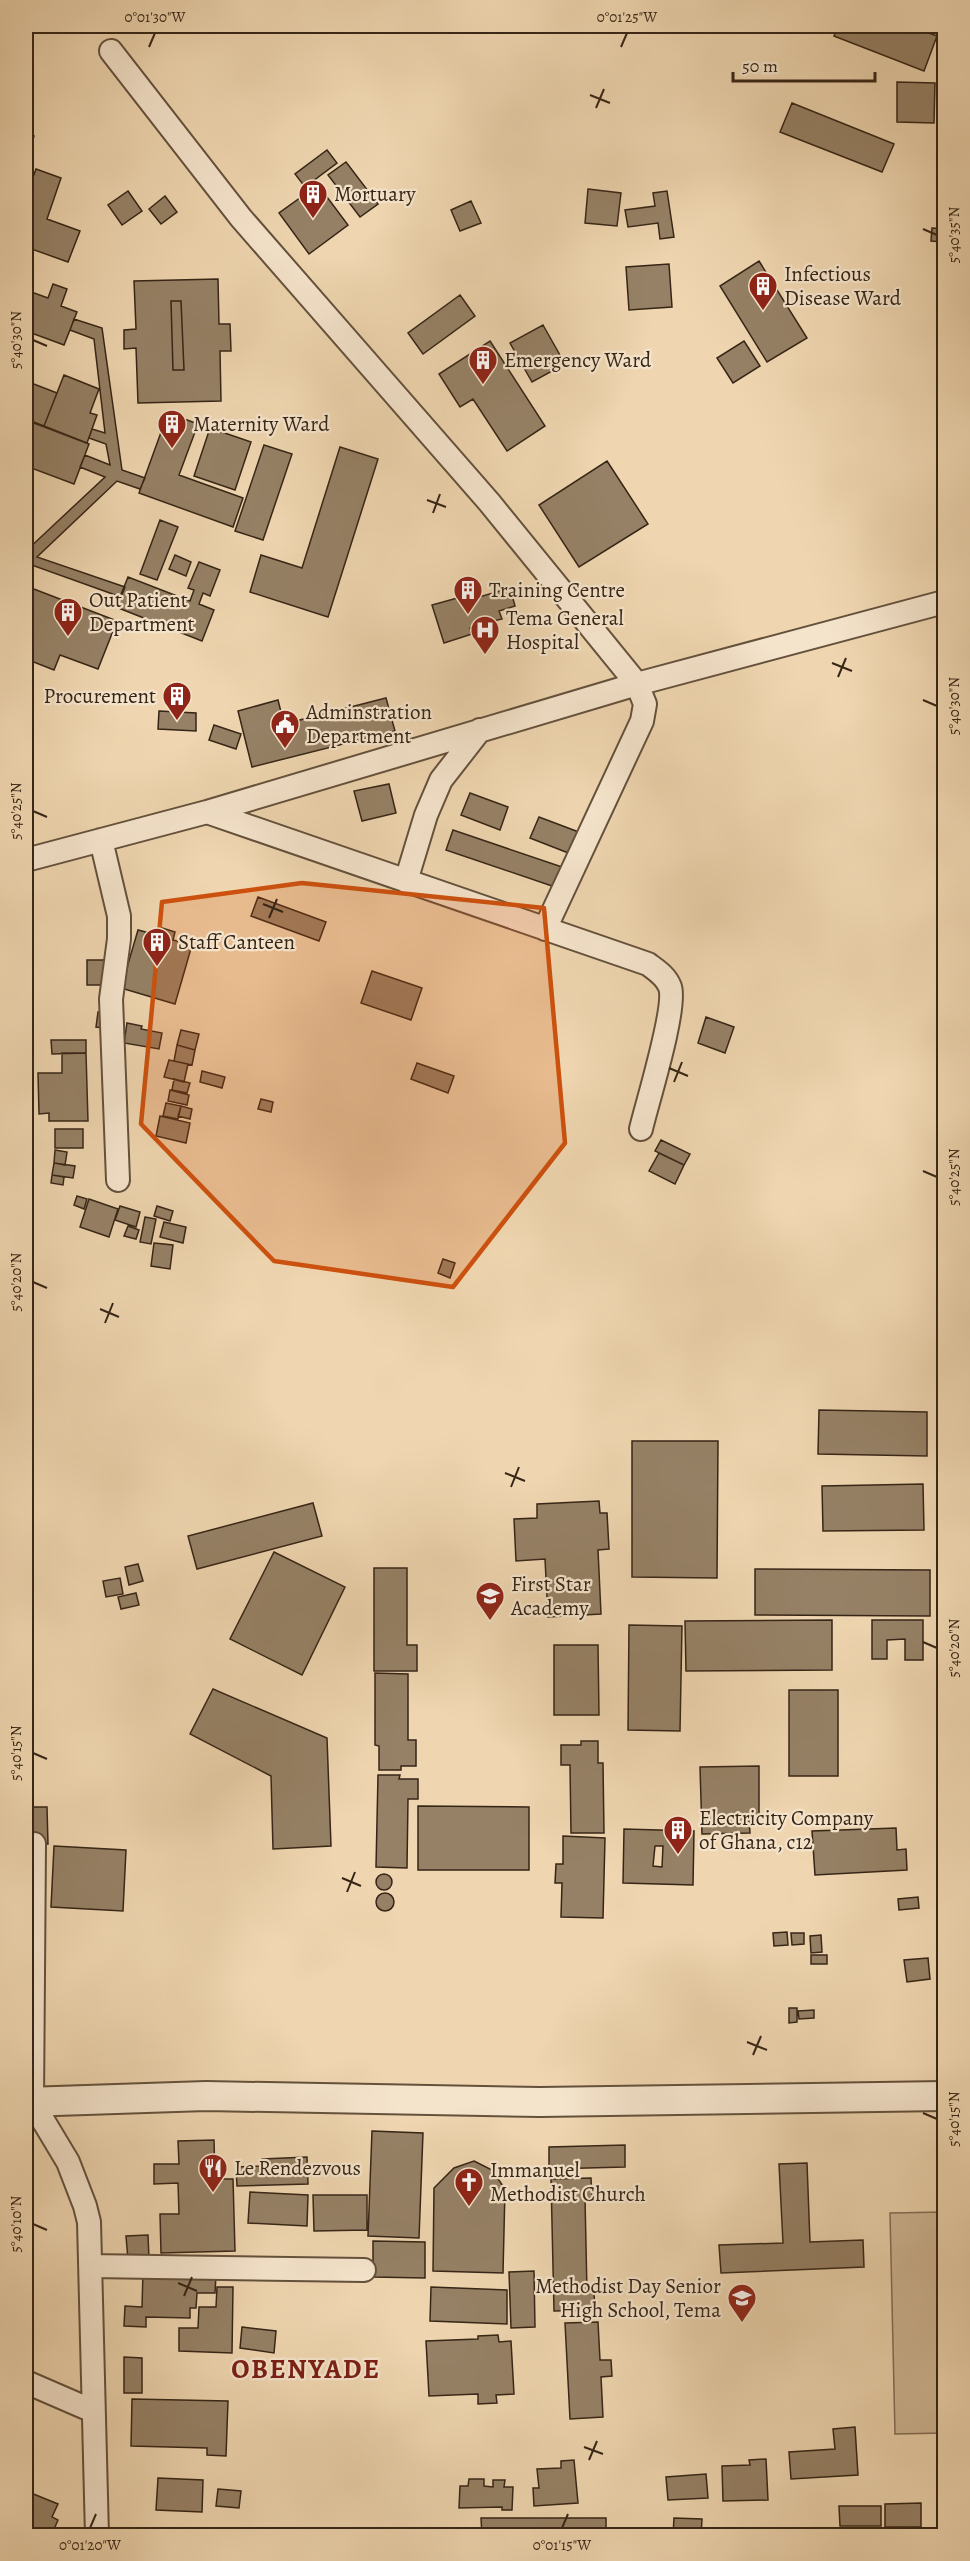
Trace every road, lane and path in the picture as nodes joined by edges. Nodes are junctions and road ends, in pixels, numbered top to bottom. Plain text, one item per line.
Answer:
1 (111, 51) dead end
2 (945, 602) edge
3 (637, 684) junction
4 (480, 730) junction
5 (207, 812) junction
6 (101, 840) junction
7 (26, 860) edge
8 (406, 880) junction
9 (545, 929) junction
10 (640, 1129) dead end
11 (118, 1180) dead end
12 (34, 1844) dead end
13 (945, 2096) edge
14 (29, 2102) edge
15 (91, 2266) junction
16 (364, 2270) dead end
17 (26, 2382) edge
18 (93, 2411) junction
19 (97, 2535) edge

1 - 3 street
2 - 3 street
3 - 4 street
3 - 9 street
4 - 5 street
4 - 8 street
5 - 6 street
5 - 8 street
6 - 7 street
6 - 11 street
8 - 9 street
9 - 10 street
12 - 14 street
13 - 14 street
14 - 15 street
15 - 16 street
15 - 18 street
17 - 18 street
18 - 19 street

